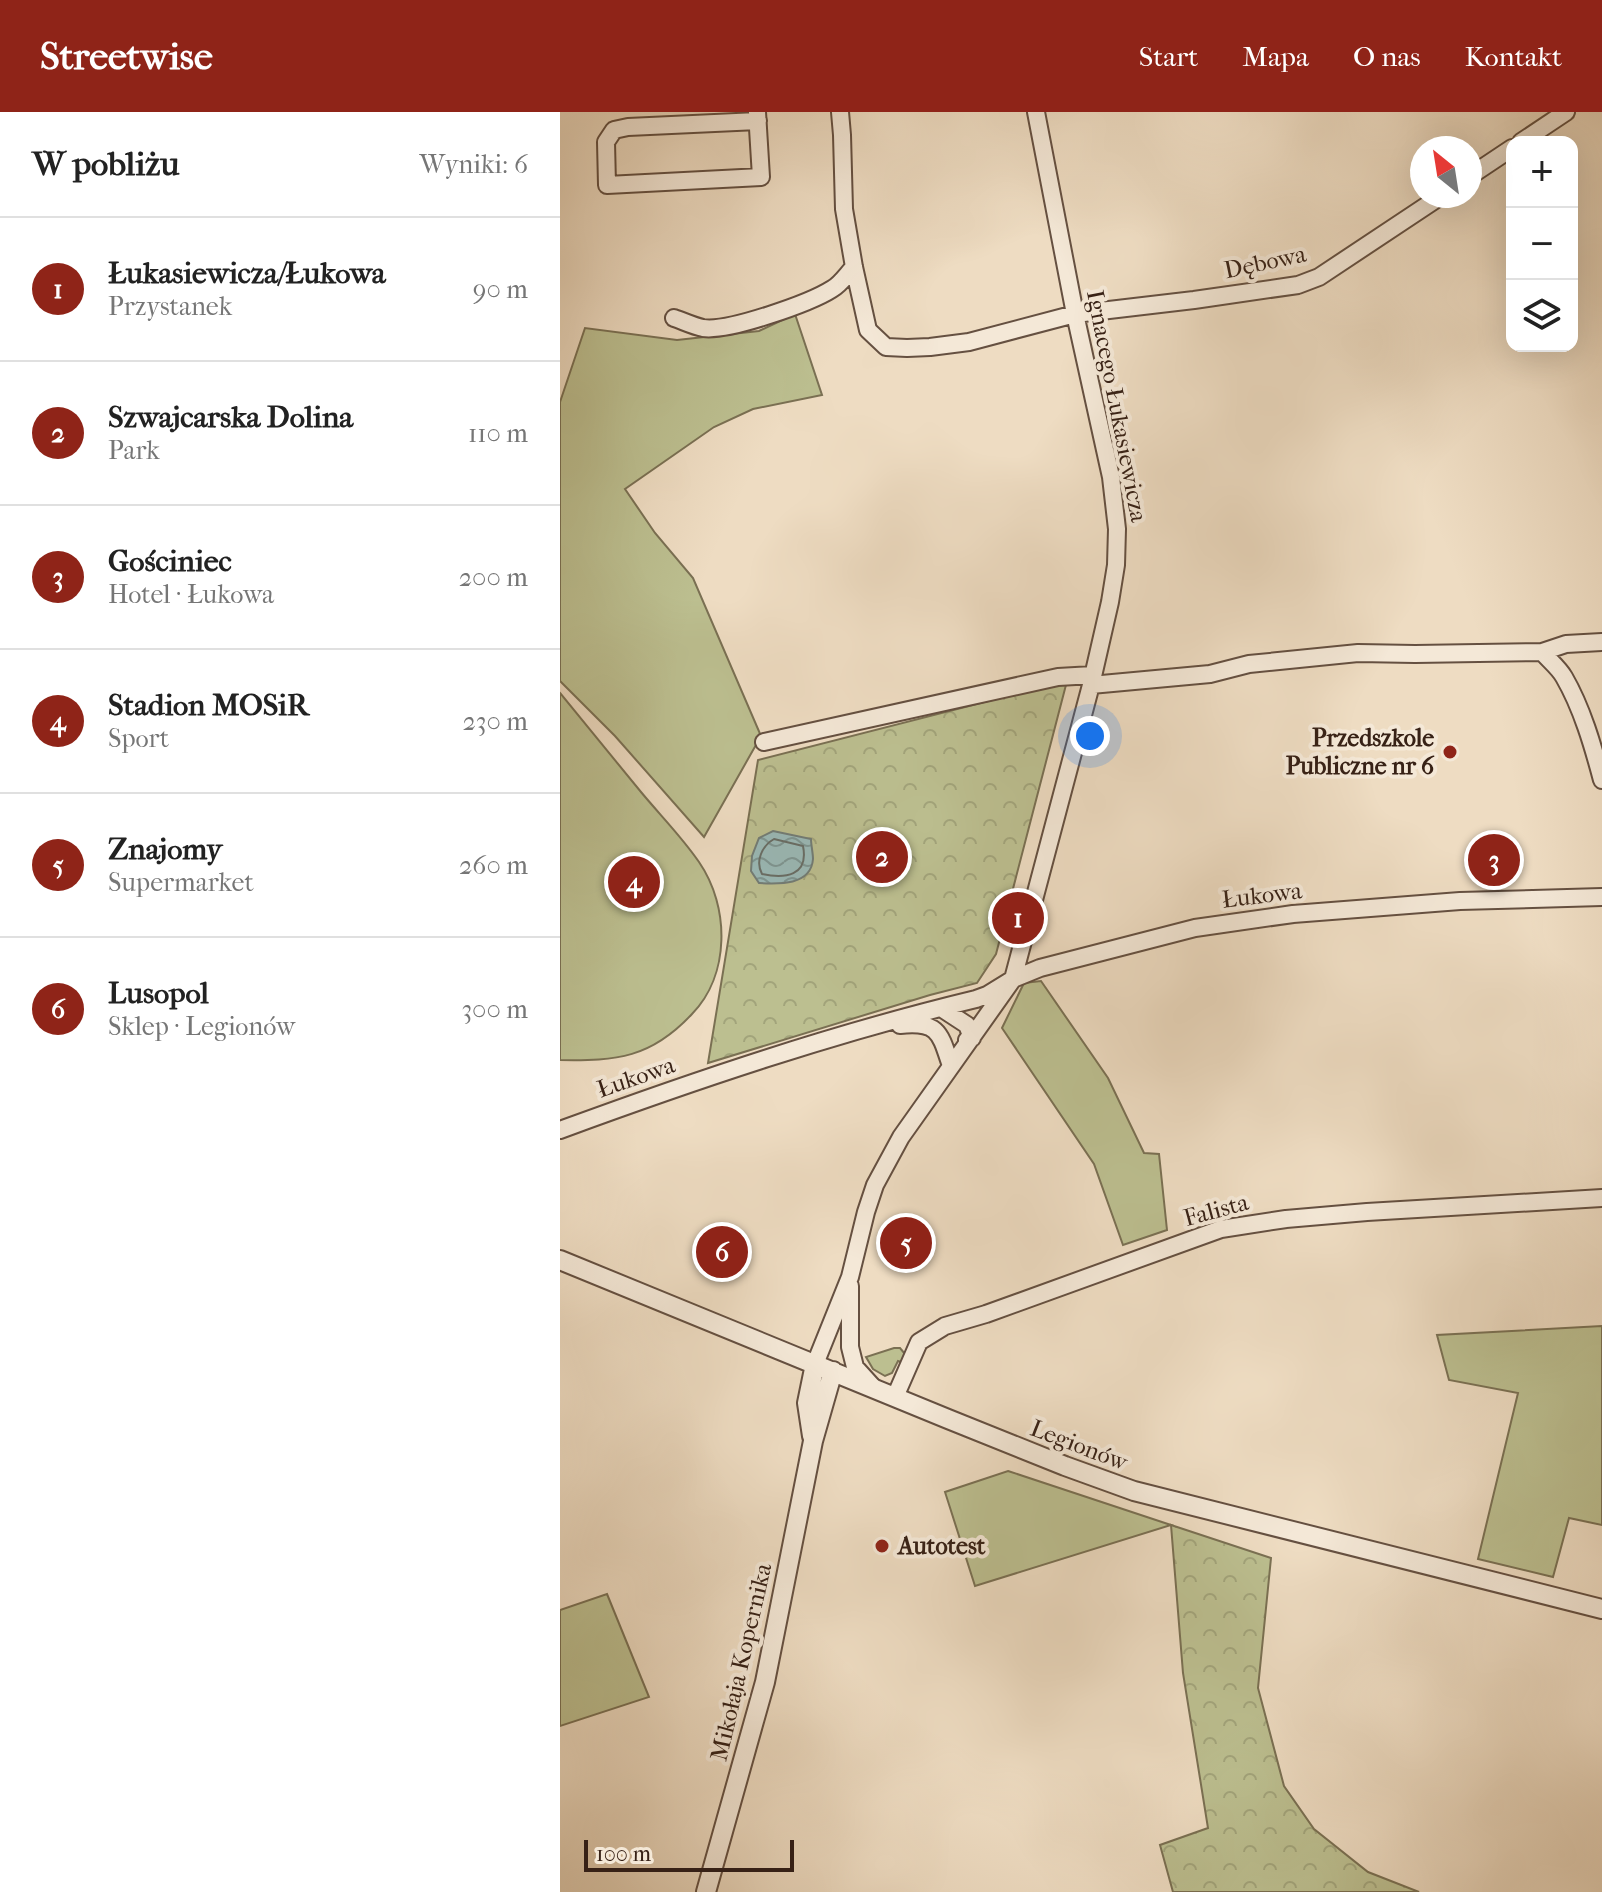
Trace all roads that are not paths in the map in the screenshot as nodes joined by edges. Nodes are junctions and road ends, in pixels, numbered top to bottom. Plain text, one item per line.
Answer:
1 (840, 112) edge
2 (1036, 112) edge
3 (1566, 112) edge
4 (758, 116) edge
5 (1530, 136) edge
6 (1506, 152) edge
7 (1482, 168) edge
8 (1423, 208) edge
9 (854, 267) junction
10 (1075, 314) junction
11 (674, 318) dead end
12 (1602, 642) edge
13 (1542, 652) junction
14 (1092, 680) junction
15 (764, 742) dead end
16 (1602, 780) edge
17 (1602, 897) edge
18 (1013, 979) junction
19 (941, 1008) junction
20 (866, 1028) junction
21 (942, 1036) junction
22 (972, 1038) junction
23 (951, 1066) junction
24 (560, 1130) edge
25 (1602, 1198) edge
26 (560, 1260) edge
27 (850, 1277) junction
28 (850, 1347) junction
29 (815, 1364) junction
30 (833, 1371) junction
31 (874, 1388) junction
32 (895, 1397) junction
33 (813, 1441) junction
34 (1602, 1609) edge
35 (706, 1892) edge

1 - 9 street, Dębowa
2 - 10 street, Ignacego Łukasiewicza
3 - 5 street
4 - 4 street
6 - 7 street
8 - 10 street, Dębowa
9 - 10 street, Dębowa
9 - 11 street
10 - 14 street, Ignacego Łukasiewicza
12 - 13 street
13 - 14 street
13 - 16 street
14 - 15 street
14 - 18 street, Ignacego Łukasiewicza
17 - 18 street, Łukowa
18 - 19 street, Łukowa
18 - 22 street, Ignacego Łukasiewicza
19 - 20 street, Łukowa
19 - 22 street
20 - 21 street, Łukowa
20 - 24 street, Łukowa
21 - 22 street, Łukowa
21 - 23 street
22 - 23 street, Ignacego Łukasiewicza
23 - 27 street, Ignacego Łukasiewicza
25 - 32 street, Falista
26 - 29 street, Legionów
27 - 28 street, Ignacego Łukasiewicza
27 - 29 street, Ignacego Łukasiewicza
28 - 30 street
28 - 31 street, Ignacego Łukasiewicza
29 - 30 street, Legionów
29 - 33 street, Mikołaja Kopernika
30 - 31 street, Legionów
30 - 33 street, Mikołaja Kopernika
31 - 32 street, Legionów
32 - 34 street, Legionów
33 - 35 street, Mikołaja Kopernika

